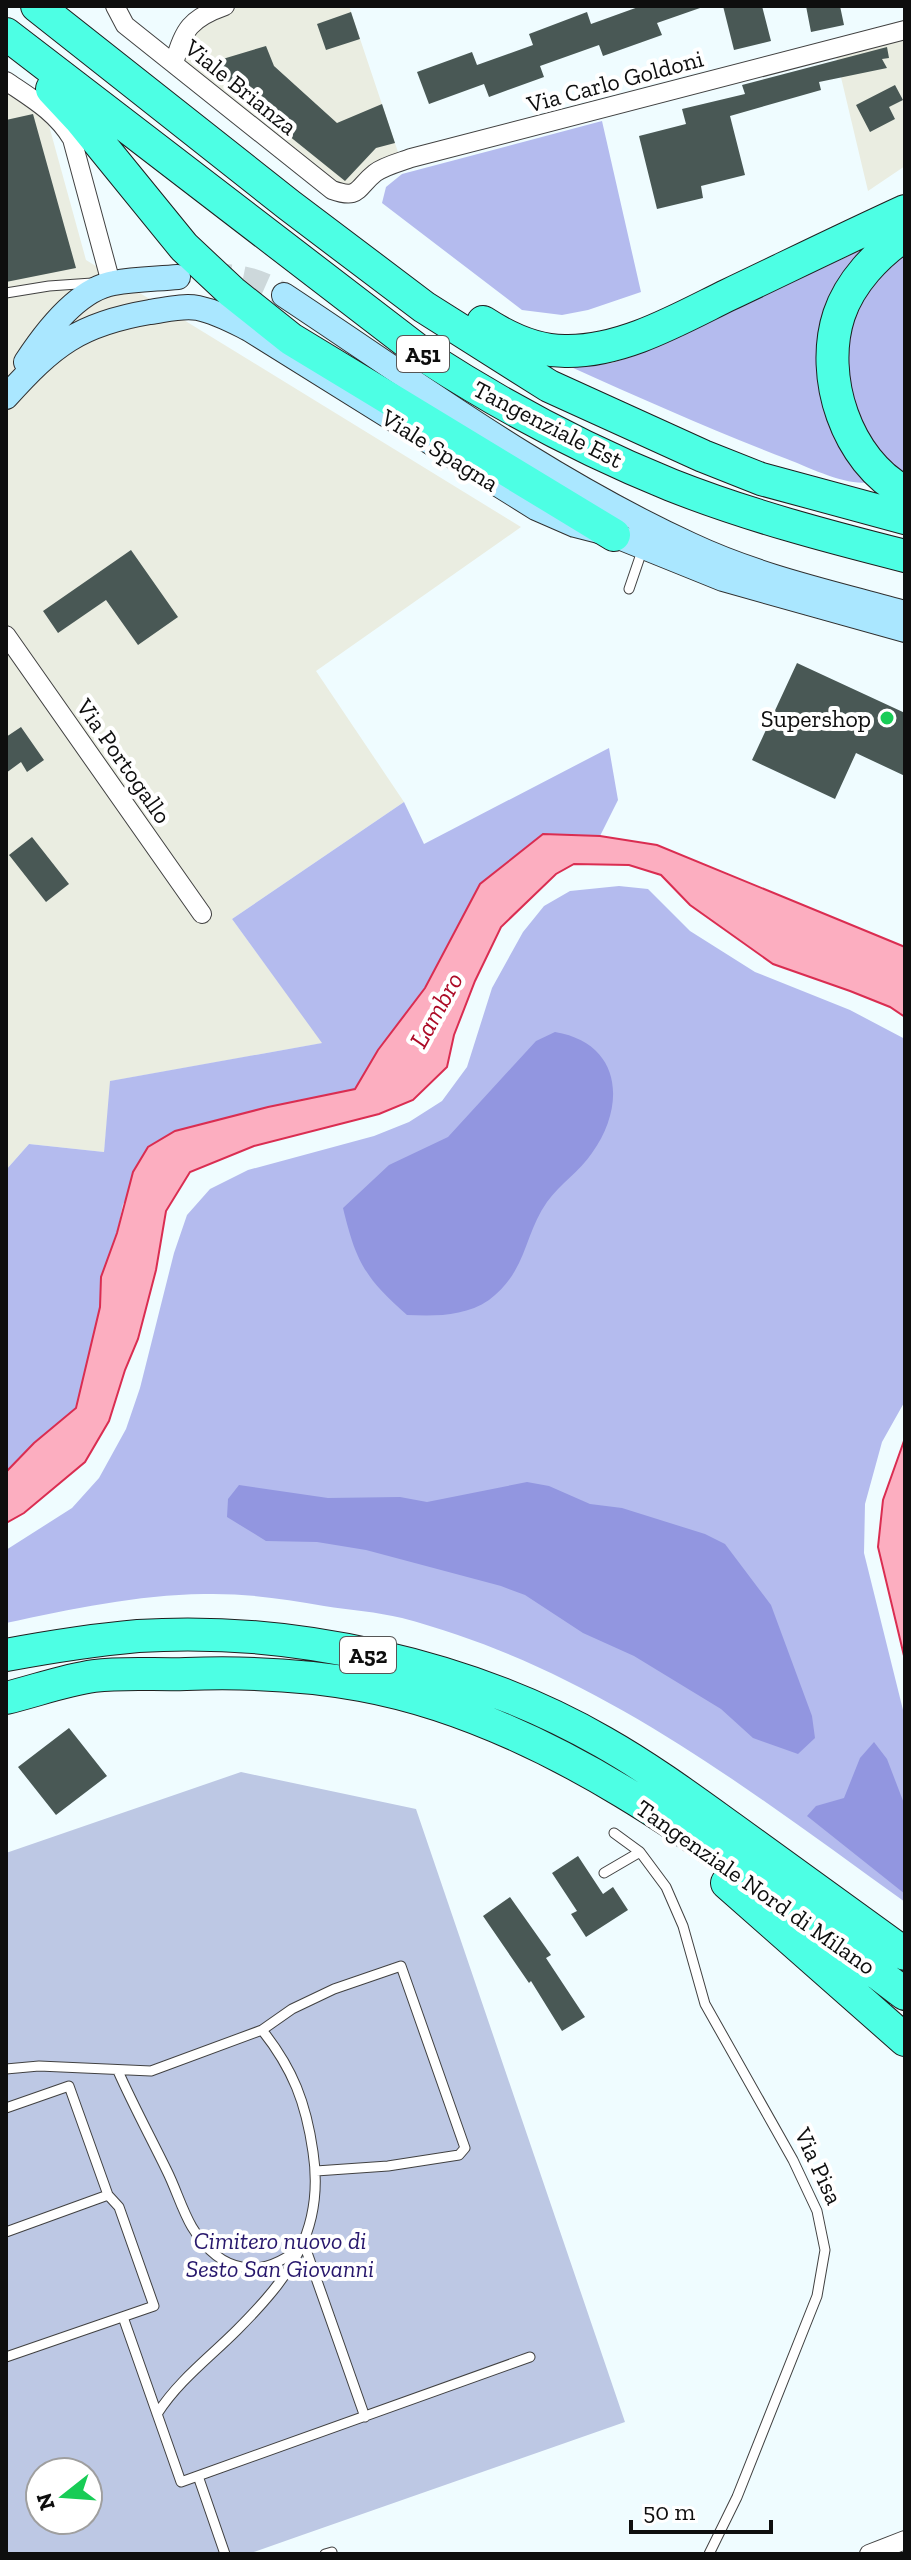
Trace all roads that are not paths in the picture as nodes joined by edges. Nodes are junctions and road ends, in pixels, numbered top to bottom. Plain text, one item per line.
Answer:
1 (37, 6) edge
2 (115, 6) edge
3 (219, 7) edge
4 (905, 30) edge
5 (6, 34) edge
6 (6, 51) edge
7 (174, 64) junction
8 (6, 81) edge
9 (175, 115) junction
10 (346, 195) joint
11 (905, 211) edge
12 (905, 235) edge
13 (178, 277) tunnel mouth
14 (111, 283) junction
15 (6, 293) edge
16 (284, 295) tunnel mouth
17 (119, 318) junction
18 (6, 394) edge
19 (905, 492) edge
20 (905, 518) edge
21 (614, 535) junction
22 (643, 548) junction
23 (905, 556) edge
24 (629, 589) dead end
25 (905, 613) edge
26 (905, 630) edge
27 (6, 635) edge
28 (202, 914) dead end
29 (6, 1655) edge
30 (6, 1698) edge
31 (687, 1827) junction
32 (614, 1833) dead end
33 (640, 1852) junction
34 (604, 1873) dead end
35 (791, 1905) junction
36 (905, 1937) edge
37 (905, 1954) edge
38 (905, 1994) edge
39 (262, 2030) junction
40 (905, 2040) edge
41 (6, 2069) edge
42 (118, 2071) junction
43 (6, 2108) edge
44 (316, 2171) junction
45 (108, 2195) junction
46 (6, 2232) edge
47 (304, 2244) junction
48 (123, 2317) junction
49 (6, 2357) edge
50 (530, 2357) dead end
51 (157, 2414) junction
52 (365, 2417) junction
53 (198, 2476) junction
54 (905, 2540) edge
55 (225, 2554) edge
56 (709, 2554) edge
57 (869, 2554) edge

1 - 9 highway, Tangenziale Est / A51
2 - 7 street, Viale Brianza
3 - 7 street
4 - 10 street, Via Carlo Goldoni
5 - 23 highway, Tangenziale Est / A51
6 - 21 highway
7 - 10 street, Viale Brianza
8 - 14 street
9 - 11 highway
9 - 20 highway, Tangenziale Est / A51
12 - 19 highway
13 - 14 street, Viale Spagna
14 - 15 lane
14 - 17 street
14 - 18 street, Viale Spagna
16 - 25 street, Viale Spagna
17 - 18 street, Viale Spagna
17 - 21 street, Viale Spagna
21 - 22 street, Viale Spagna
22 - 24 lane
22 - 26 street, Viale Spagna
27 - 28 street, Via Portogallo
29 - 31 highway, Tangenziale Nord di Milano / A52
30 - 31 highway, A52
31 - 35 highway, Tangenziale Nord di Milano / A52
31 - 35 highway
32 - 33 lane, Via Pisa
33 - 34 lane
33 - 56 lane, Via Pisa
35 - 36 highway
35 - 37 highway, Tangenziale Nord di Milano / A52
35 - 38 highway, Tangenziale Nord di Milano / A52
35 - 40 highway
39 - 42 lane
39 - 44 lane
39 - 44 lane
41 - 42 lane
42 - 47 lane
43 - 45 lane
44 - 47 lane
45 - 46 lane
45 - 48 lane
47 - 51 lane
47 - 52 lane
48 - 49 lane
48 - 51 lane
50 - 52 lane
51 - 53 lane
52 - 53 lane
53 - 55 lane
54 - 57 street

